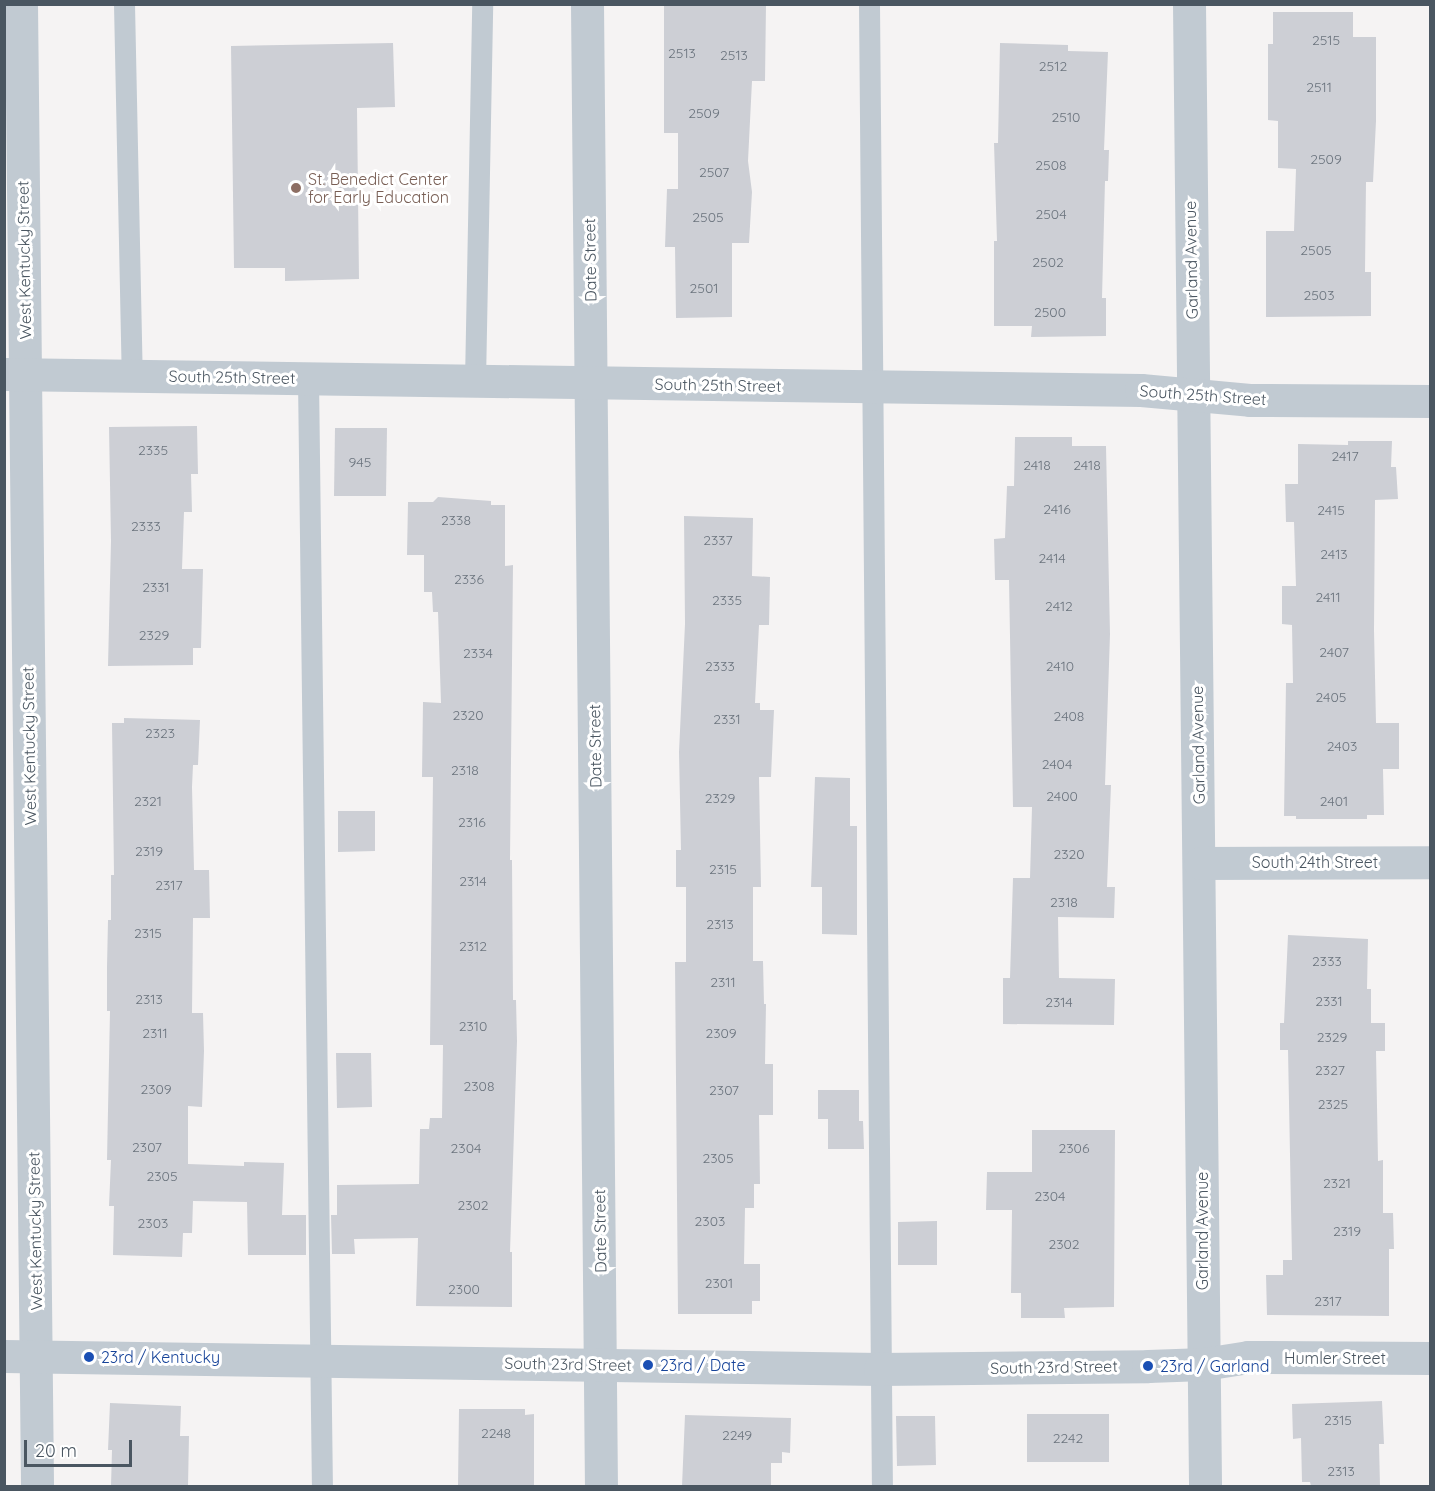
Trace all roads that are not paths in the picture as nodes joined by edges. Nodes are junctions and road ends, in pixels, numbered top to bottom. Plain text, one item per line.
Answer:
1 (21, 4) edge
2 (124, 4) edge
3 (482, 4) edge
4 (587, 4) edge
5 (869, 4) edge
6 (1189, 4) edge
7 (15, 374) edge
8 (132, 376) junction
9 (308, 378) junction
10 (475, 381) junction
11 (591, 383) junction
12 (872, 387) junction
13 (1193, 395) junction
14 (1431, 401) edge
15 (1431, 862) edge
16 (1200, 863) junction
17 (20, 1356) edge
18 (1431, 1358) edge
19 (322, 1360) junction
20 (601, 1364) junction
21 (1203, 1364) junction
22 (880, 1369) junction
23 (37, 1486) edge
24 (322, 1486) edge
25 (601, 1486) edge
26 (882, 1486) edge
27 (1205, 1486) edge

1 - 7 street, West Kentucky Street
2 - 8 lane
3 - 10 lane
4 - 11 street, Date Street
5 - 12 lane
6 - 13 street, Garland Avenue
7 - 8 street, South 25th Street
7 - 17 street, West Kentucky Street
8 - 9 street, South 25th Street
9 - 10 street, South 25th Street
9 - 19 lane
10 - 11 street, South 25th Street
11 - 12 street, South 25th Street
11 - 20 street, Date Street
12 - 13 street, South 25th Street
12 - 22 lane
13 - 14 street, South 25th Street
13 - 16 street, Garland Avenue
15 - 16 street, South 24th Street
16 - 21 street, Garland Avenue
17 - 19 street, South 23rd Street
17 - 23 street, West Kentucky Street
18 - 21 street, Humler Street
19 - 20 street, South 23rd Street
19 - 24 lane
20 - 22 street, South 23rd Street
20 - 25 street, Date Street
21 - 22 street, South 23rd Street
21 - 27 street, Garland Avenue
22 - 26 lane

